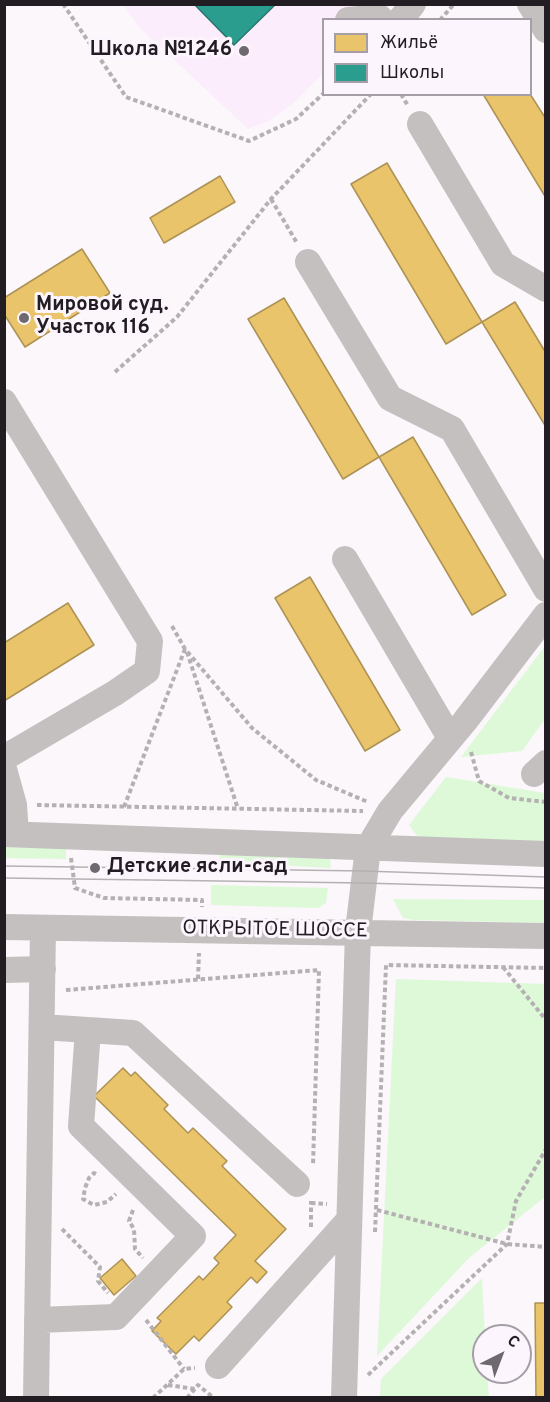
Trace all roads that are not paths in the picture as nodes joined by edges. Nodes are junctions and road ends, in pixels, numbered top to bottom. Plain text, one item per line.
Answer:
1 (413, 4) edge
2 (530, 4) edge
3 (402, 18) edge
4 (546, 30) edge
5 (420, 124) dead end
6 (308, 262) road end
7 (546, 288) edge
8 (4, 402) edge
9 (13, 434) edge
10 (345, 559) dead end
11 (546, 589) edge
12 (546, 615) edge
13 (457, 729) junction
14 (4, 758) edge
15 (546, 763) edge
16 (4, 769) edge
17 (546, 775) edge
18 (10, 834) edge
19 (368, 848) junction
20 (546, 854) edge
21 (4, 927) edge
22 (43, 928) junction
23 (358, 931) junction
24 (546, 936) edge
25 (4, 970) edge
26 (49, 980) junction
27 (42, 1026) junction
28 (88, 1030) junction
29 (305, 1178) road end
30 (349, 1220) junction
31 (37, 1320) junction
32 (218, 1366) road end
33 (36, 1398) edge
34 (344, 1398) edge

1 - 3 street
2 - 4 street
5 - 7 street
6 - 11 street
8 - 9 street
9 - 14 street
10 - 13 street
12 - 13 street
13 - 19 street
15 - 17 street
16 - 18 street
18 - 19 street
19 - 20 street
19 - 23 street
21 - 22 street, ОТКРЫТОЕ ШОССЕ
22 - 23 street, ОТКРЫТОЕ ШОССЕ
22 - 26 street
23 - 24 street, ОТКРЫТОЕ ШОССЕ
23 - 30 street
25 - 26 street
26 - 27 street
27 - 28 street
27 - 31 street
28 - 29 street
28 - 31 street
30 - 32 street
30 - 34 street
31 - 33 street

